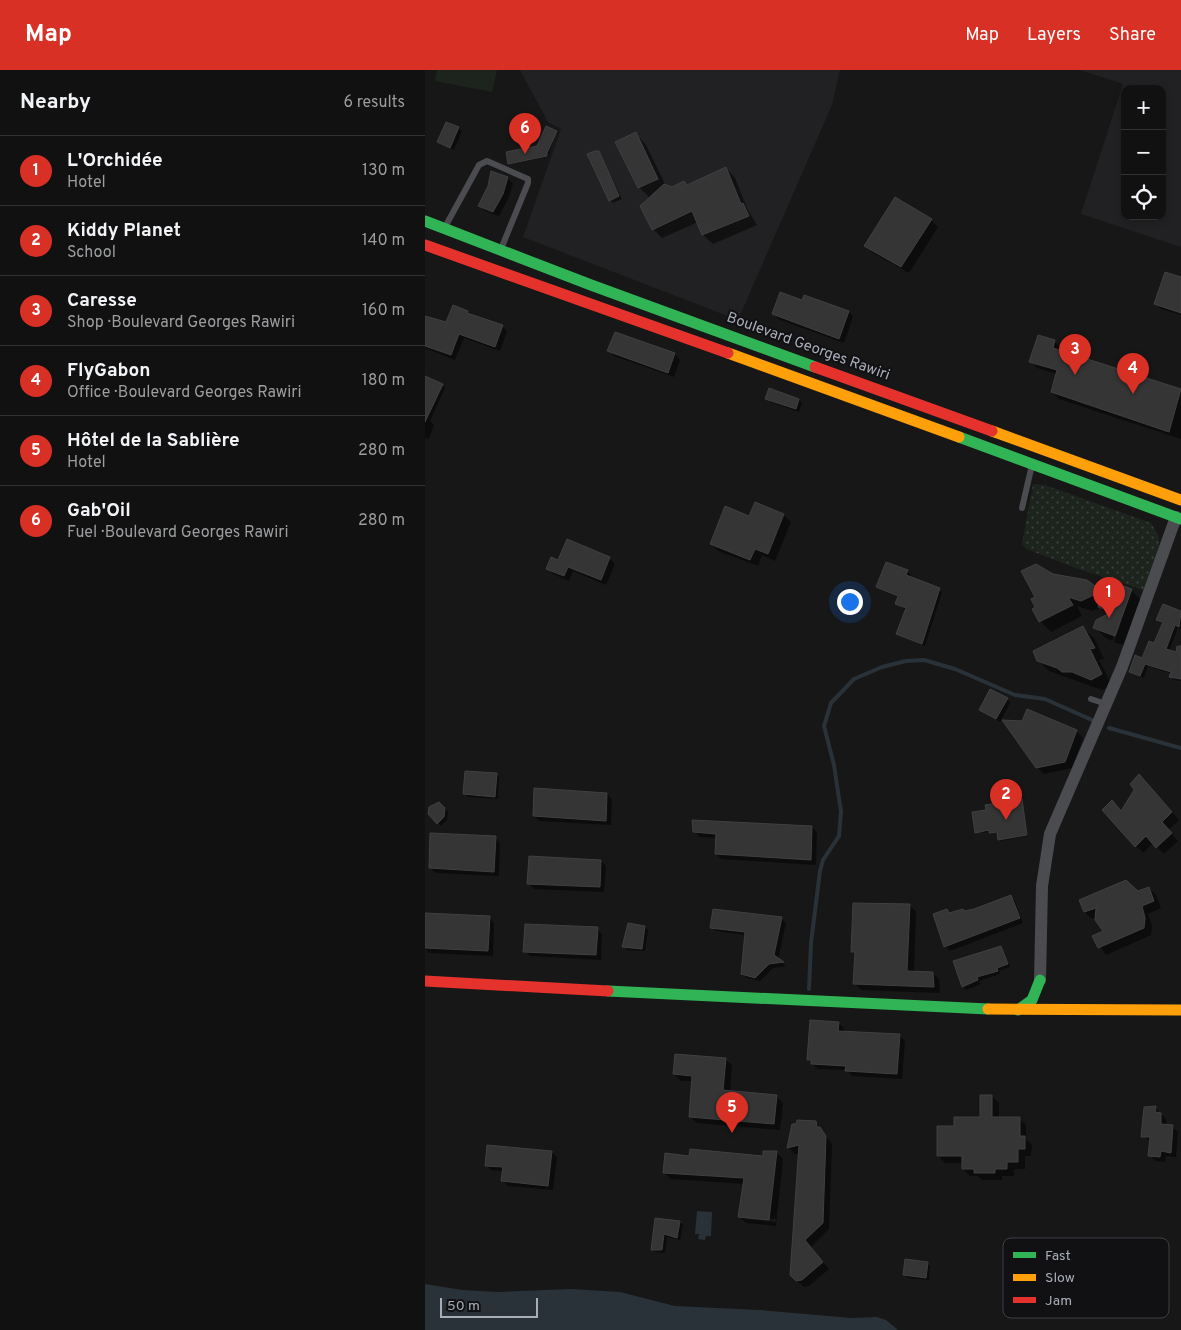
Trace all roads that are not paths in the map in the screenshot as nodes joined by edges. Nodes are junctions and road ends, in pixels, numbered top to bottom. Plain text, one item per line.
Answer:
1 (425, 221) edge
2 (444, 228) junction
3 (425, 245) edge
4 (501, 251) junction
5 (1032, 464) junction
6 (1181, 500) edge
7 (1021, 508) dead end
8 (1179, 518) edge
9 (1091, 699) dead end
10 (1106, 704) junction
11 (1040, 980) junction
12 (425, 981) edge
13 (1059, 1009) junction
14 (1018, 1010) junction
15 (1181, 1010) edge

1 - 2 main road, Boulevard Georges Rawiri
2 - 4 main road, Boulevard Georges Rawiri
2 - 4 lane
3 - 5 main road
4 - 6 main road, Boulevard Georges Rawiri
5 - 7 lane
5 - 8 main road
8 - 10 street
9 - 10 lane
10 - 11 street
11 - 13 main road
11 - 14 main road
12 - 14 main road
13 - 14 main road
13 - 15 main road

